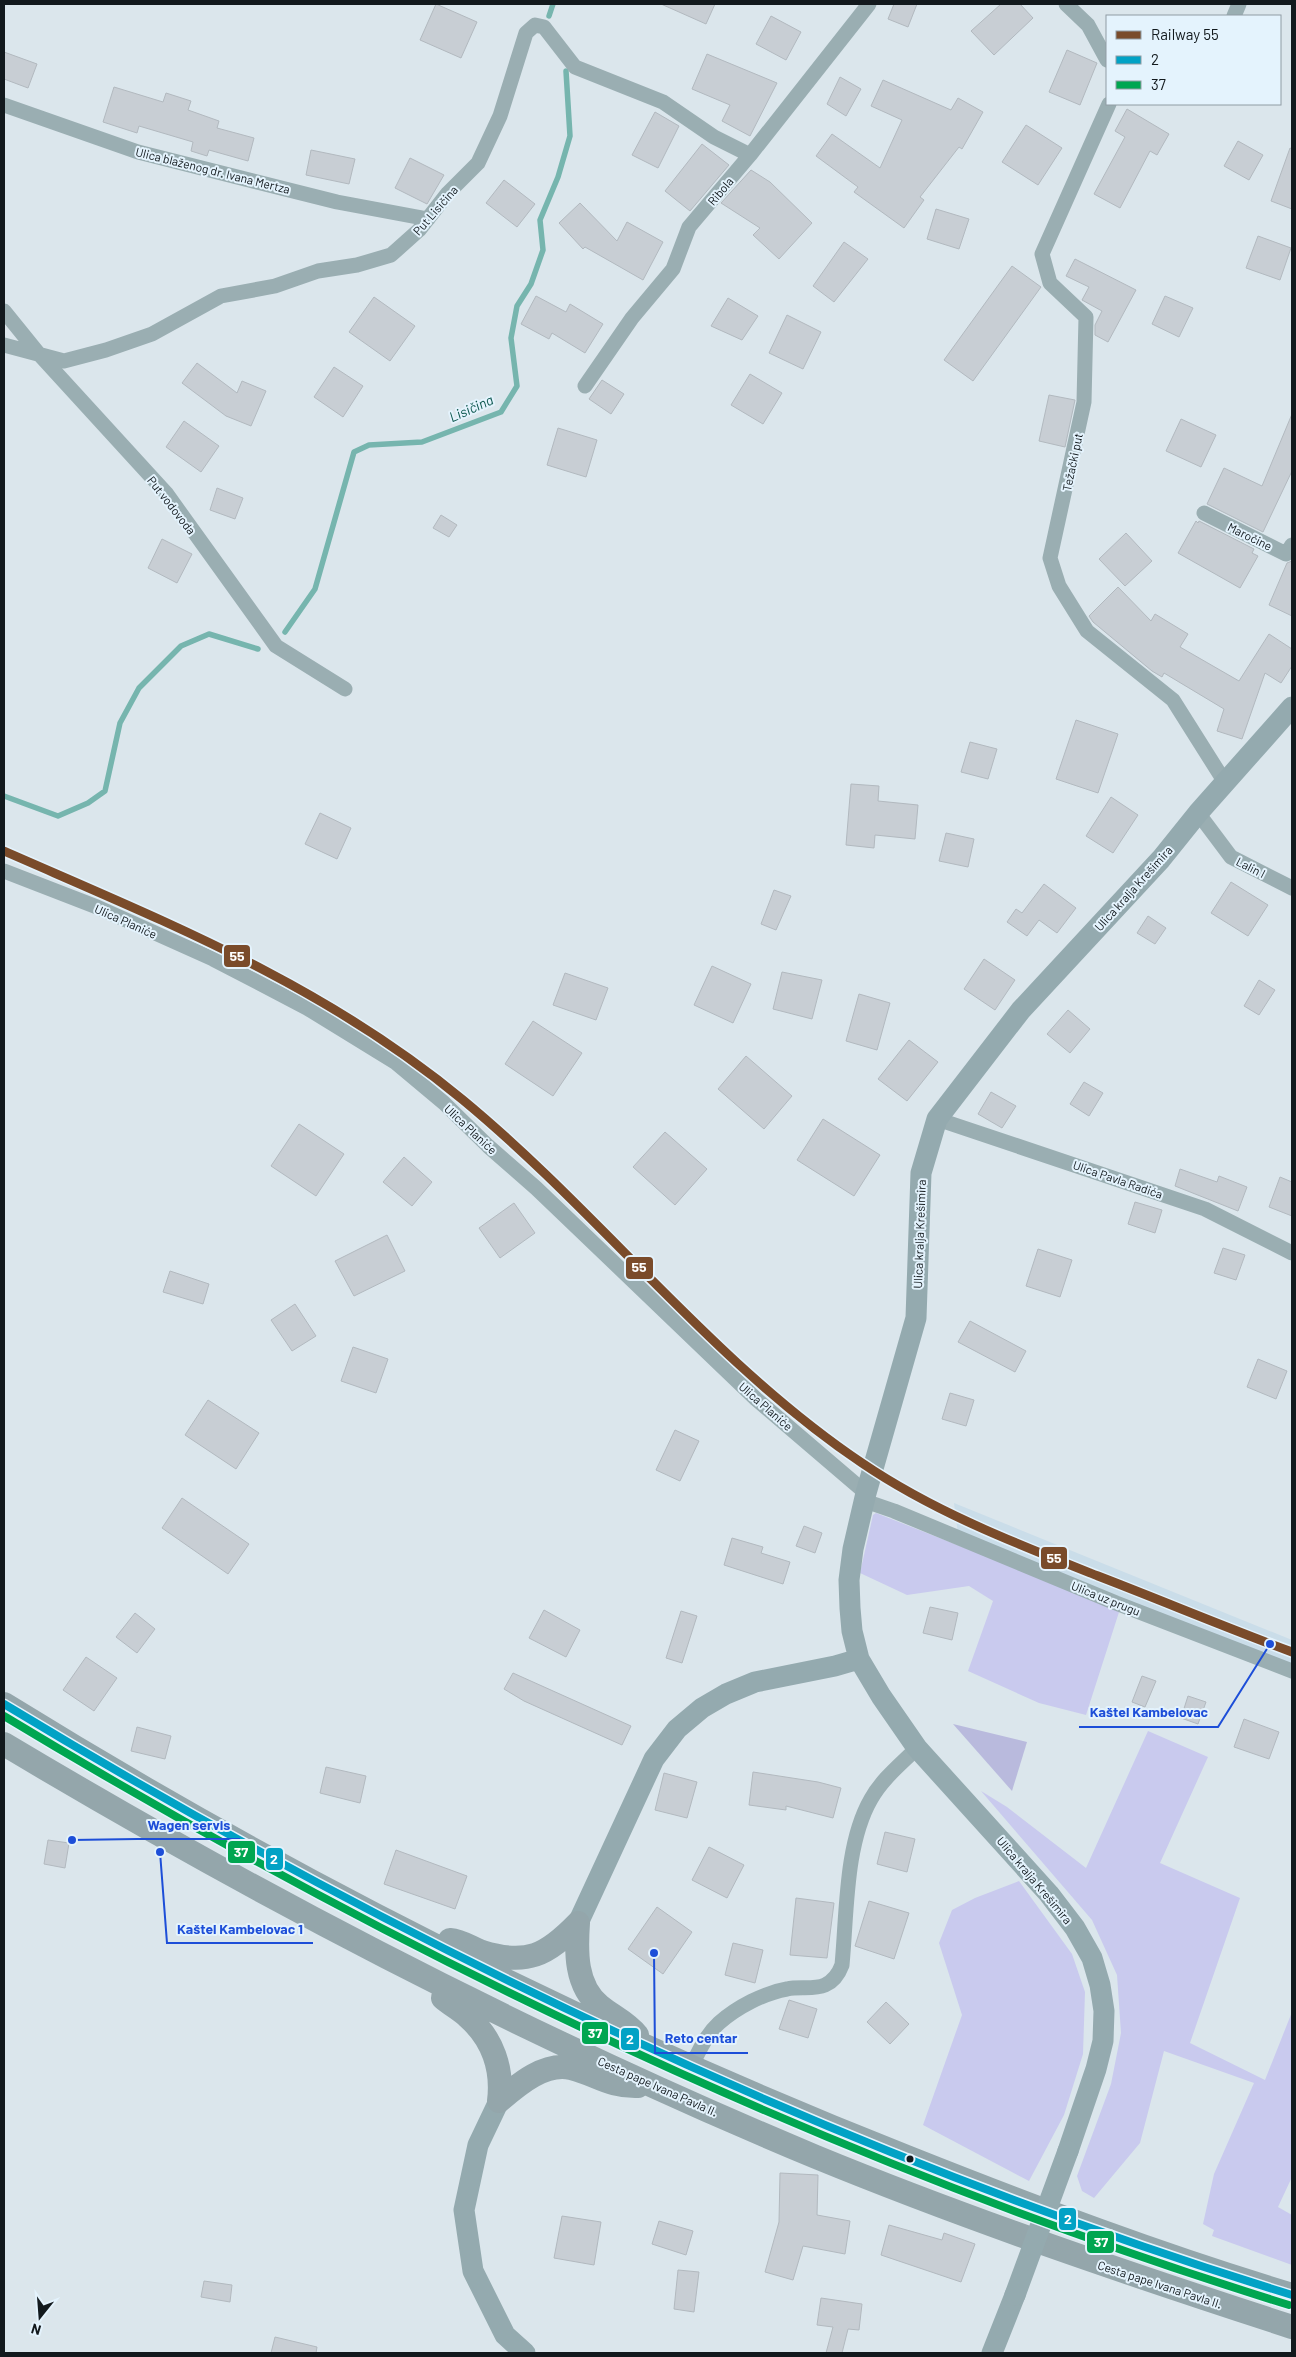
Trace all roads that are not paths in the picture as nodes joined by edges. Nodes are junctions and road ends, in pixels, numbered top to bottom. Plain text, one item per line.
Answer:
1 (869, 4) edge
2 (1066, 4) edge
3 (1106, 58) edge
4 (4, 105) edge
5 (1109, 105) edge
6 (750, 156) junction
7 (428, 219) junction
8 (4, 311) edge
9 (4, 345) edge
10 (38, 353) junction
11 (586, 386) dead end
12 (1204, 514) dead end
13 (1292, 545) edge
14 (345, 689) dead end
15 (1292, 707) edge
16 (1226, 784) junction
17 (1198, 813) junction
18 (4, 871) edge
19 (1292, 888) edge
20 (937, 1119) junction
21 (1292, 1253) edge
22 (866, 1497) junction
23 (859, 1659) junction
24 (1292, 1671) edge
25 (4, 1704) edge
26 (4, 1744) edge
27 (918, 1748) junction
28 (578, 1923) junction
29 (419, 1939) junction
30 (422, 1975) junction
31 (647, 2048) junction
32 (691, 2067) junction
33 (656, 2086) junction
34 (499, 2101) junction
35 (1292, 2294) edge
36 (1292, 2327) edge
37 (525, 2353) edge
38 (992, 2353) edge

1 - 6 street, Ribola
2 - 3 street
4 - 7 street, Ulica blaženog dr. Ivana Mertza
5 - 16 street, Težački put
6 - 7 street, Put Lisičina
6 - 11 street, Ribola
7 - 10 street, Put Lisičina
8 - 10 street, Put vodovoda
9 - 10 street, Put Lisičina
10 - 14 street, Put vodovoda
12 - 13 street, Maročine
15 - 16 street, Ulica kralja Krešimira
16 - 17 street, Ulica kralja Krešimira
17 - 19 street, Lalin I
17 - 20 street, Ulica kralja Krešimira
18 - 22 street, Ulica Planiće
20 - 21 street, Ulica Pavla Radića
20 - 22 street, Ulica kralja Krešimira
22 - 23 street, Ulica kralja Krešimira
22 - 24 street, Ulica uz prugu
23 - 27 street, Ulica kralja Krešimira
23 - 28 street
25 - 29 main road
26 - 30 main road, Cesta pape Ivana Pavla II.
27 - 32 street
27 - 38 street, Ulica kralja Krešimira, bridge
28 - 29 main road
28 - 31 main road
29 - 31 main road
30 - 33 main road, Cesta pape Ivana Pavla II.
30 - 34 main road
31 - 32 main road
32 - 35 main road
33 - 34 main road
33 - 36 main road, Cesta pape Ivana Pavla II.
34 - 37 street

